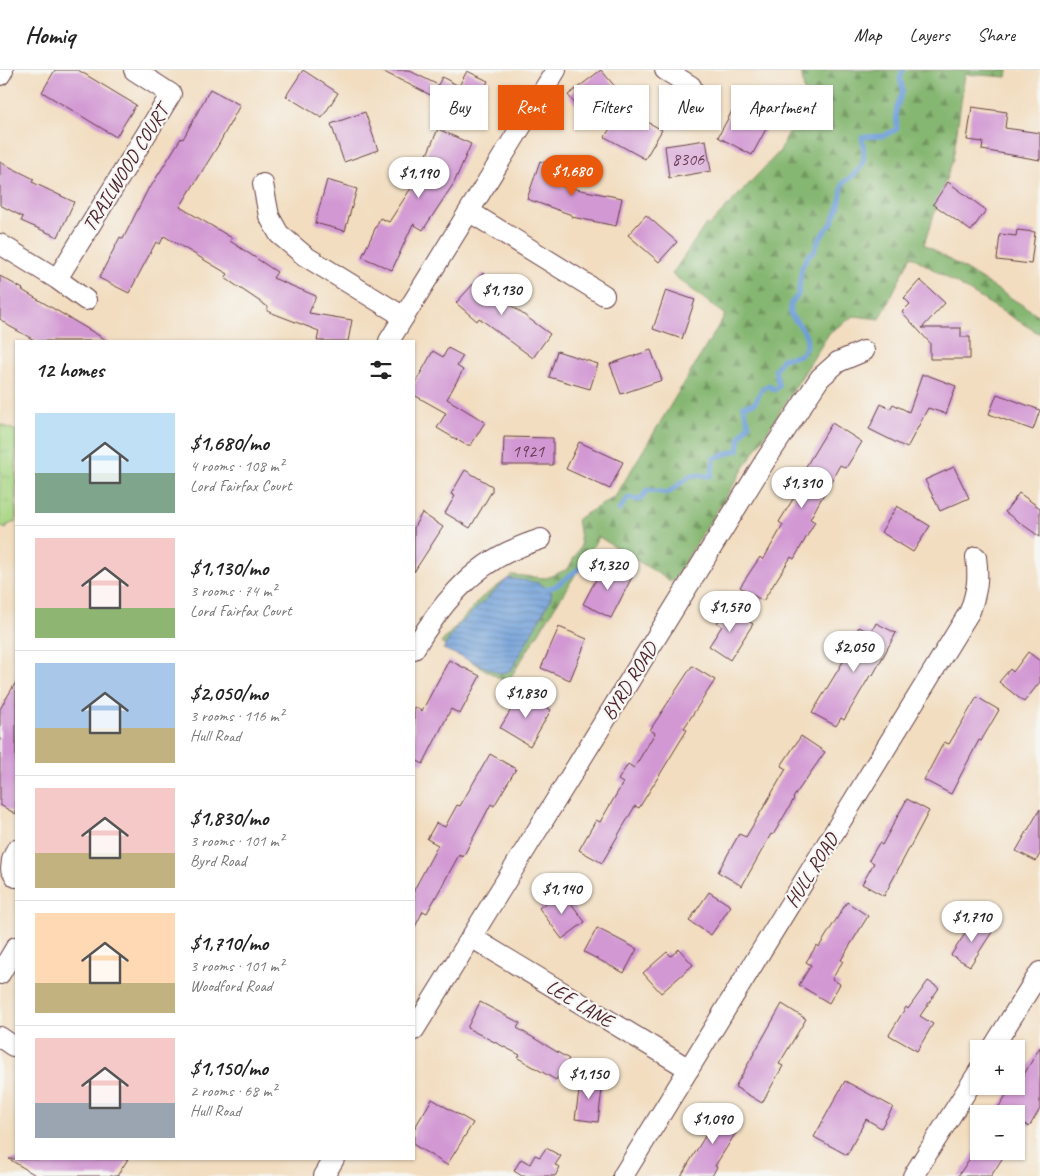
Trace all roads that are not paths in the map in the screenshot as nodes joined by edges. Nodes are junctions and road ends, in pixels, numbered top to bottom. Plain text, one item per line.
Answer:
1 (3, 70) edge
2 (134, 70) edge
3 (556, 70) edge
4 (665, 70) edge
5 (0, 75) edge
6 (688, 85) edge
7 (263, 184) dead end
8 (470, 212) junction
9 (0, 244) edge
10 (57, 279) junction
11 (604, 296) dead end
12 (86, 300) dead end
13 (404, 317) junction
14 (390, 340) edge
15 (864, 351) dead end
16 (541, 540) dead end
17 (976, 557) dead end
18 (415, 647) edge
19 (15, 852) edge
20 (15, 875) edge
21 (471, 937) junction
22 (10, 949) edge
23 (1040, 972) edge
24 (0, 974) edge
25 (415, 1028) edge
26 (998, 1040) edge
27 (688, 1069) junction
28 (970, 1085) edge
29 (333, 1160) edge
30 (324, 1176) edge
31 (623, 1176) edge
32 (913, 1176) edge

1 - 5 street
2 - 10 street, TRAILWOOD COURT
3 - 8 street
4 - 6 street
7 - 13 street
8 - 11 street
8 - 13 street
9 - 10 street
10 - 12 street
13 - 14 street
15 - 21 street, BYRD ROAD
16 - 18 street
17 - 27 street, HULL ROAD
19 - 20 street
21 - 25 street, BYRD ROAD
21 - 27 street, LEE LANE
22 - 24 street
23 - 26 street
27 - 31 street, HULL ROAD
28 - 32 street
29 - 30 street

